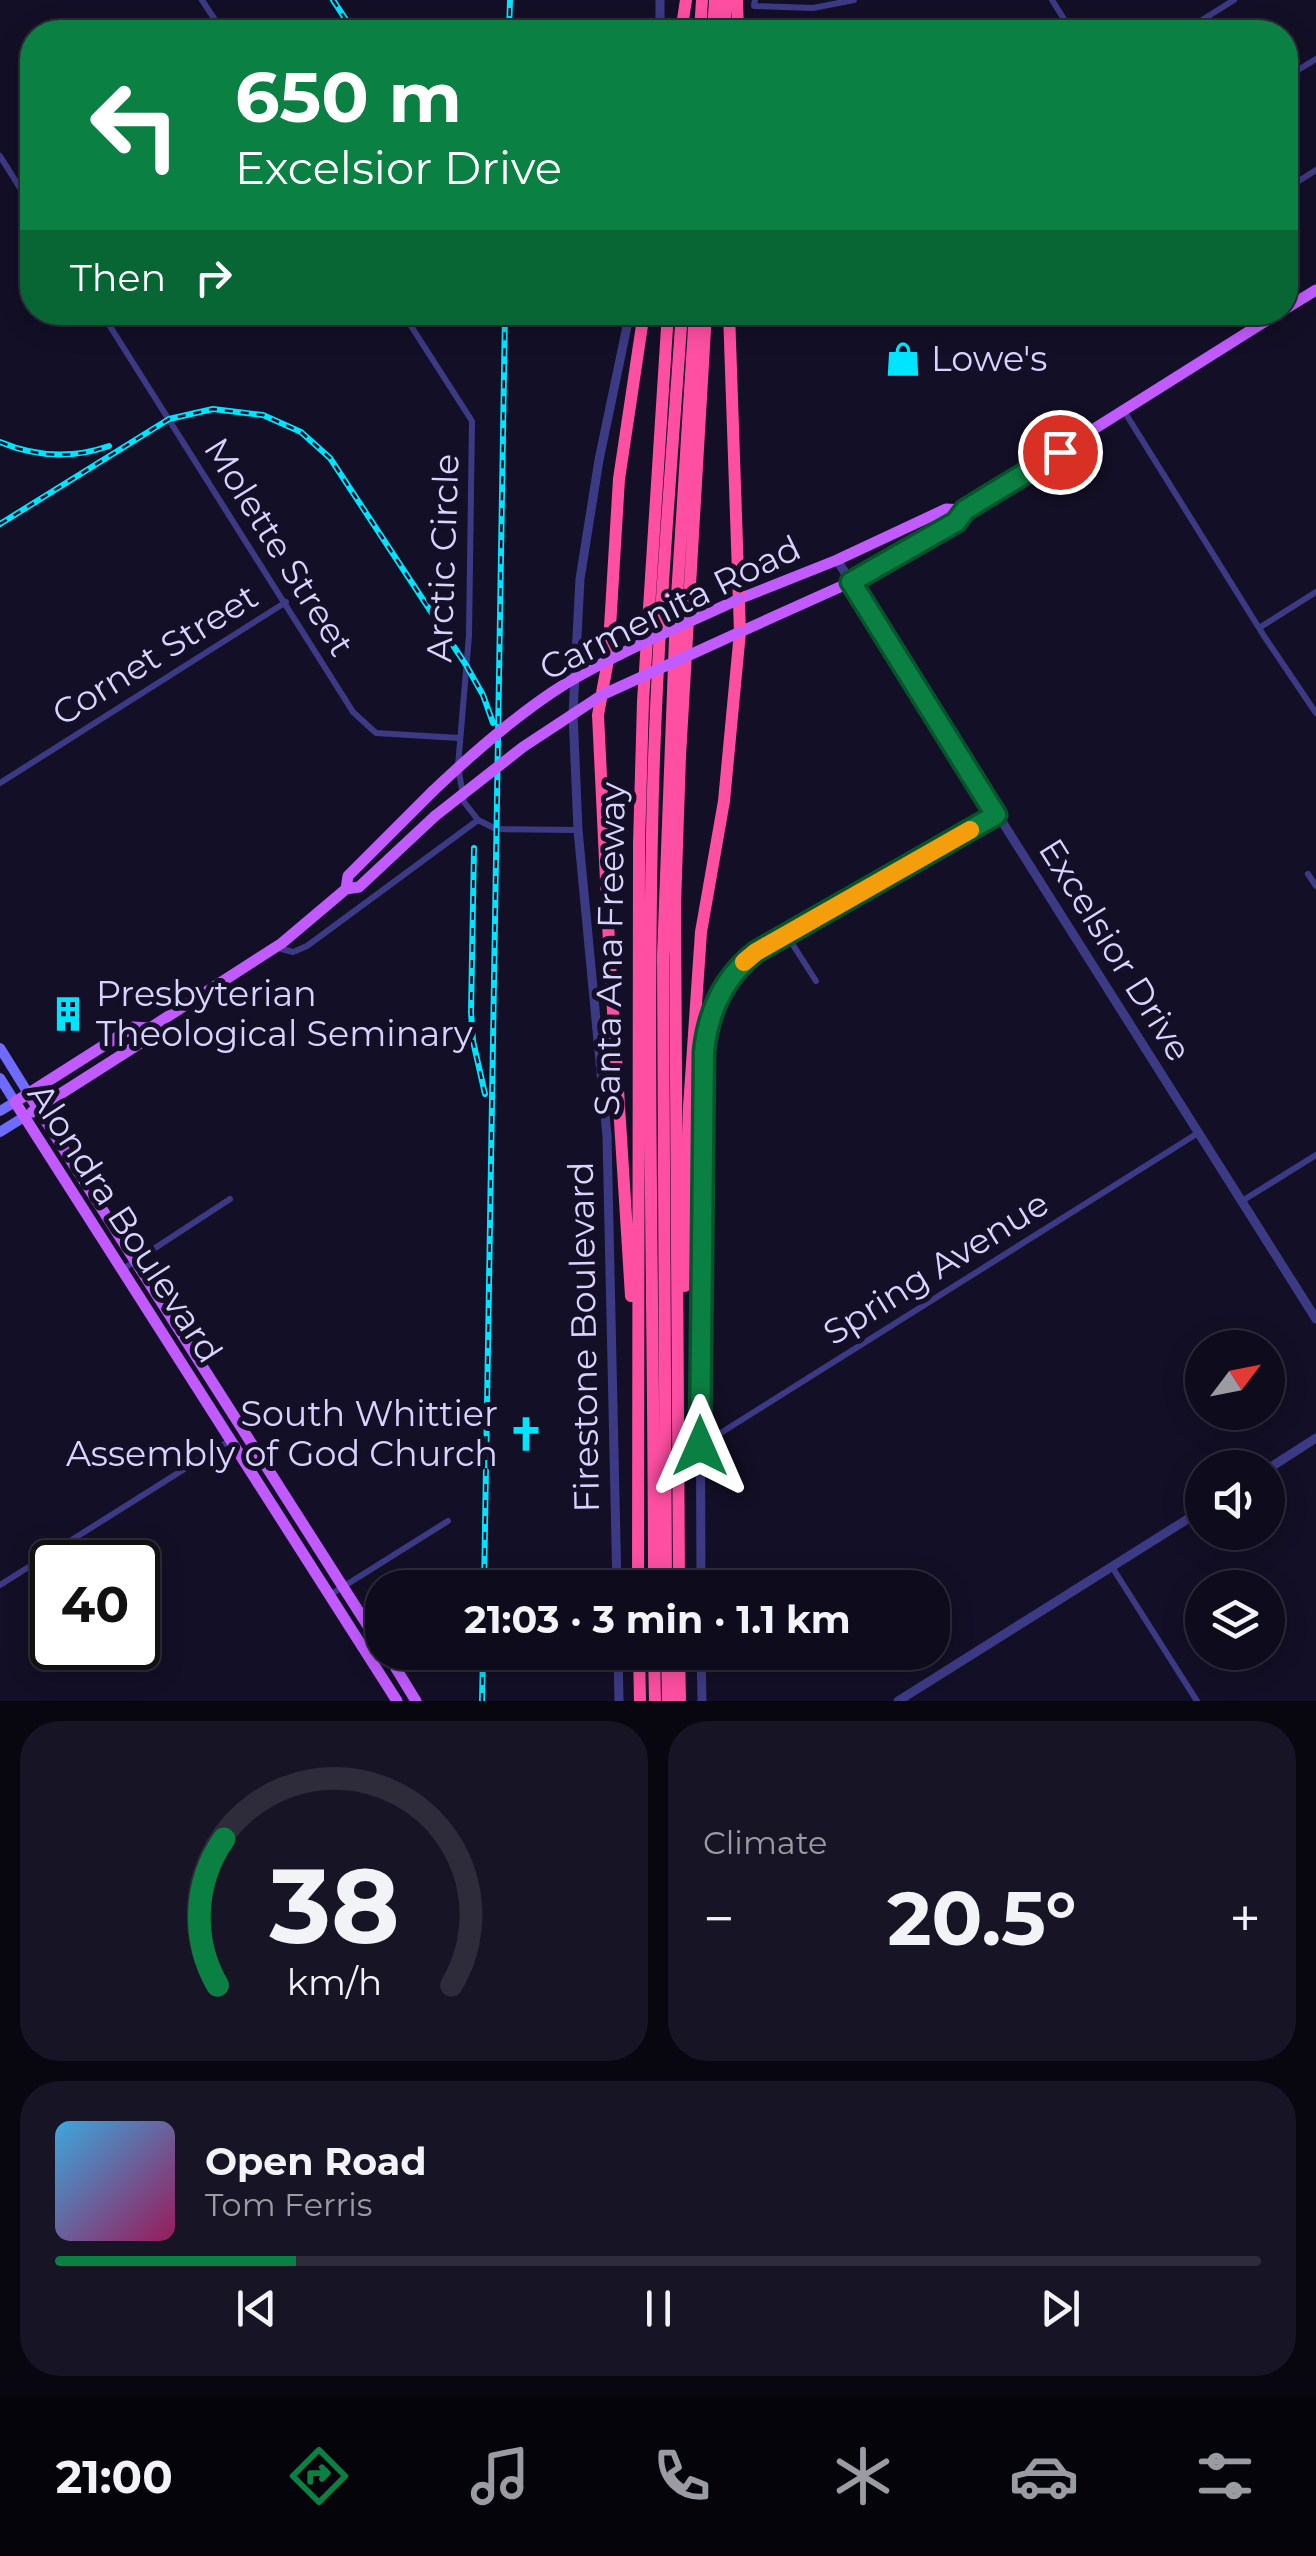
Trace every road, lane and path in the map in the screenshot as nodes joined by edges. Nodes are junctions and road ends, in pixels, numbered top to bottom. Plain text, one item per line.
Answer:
1 (854, 0) edge
2 (1234, 0) edge
3 (754, 3) edge
4 (1202, 20) edge
5 (0, 156) edge
6 (20, 187) edge
7 (109, 325) edge
8 (410, 325) edge
9 (627, 325) edge
10 (642, 325) edge
11 (667, 325) edge
12 (681, 325) edge
13 (694, 325) edge
14 (705, 325) edge
15 (730, 325) edge
16 (1259, 326) edge
17 (1124, 411) junction
18 (965, 510) junction
19 (837, 560) junction
20 (851, 582) junction
21 (1316, 592) edge
22 (739, 599) junction
23 (286, 602) junction
24 (1259, 628) junction
25 (740, 632) junction
26 (608, 660) junction
27 (602, 695) junction
28 (1316, 714) edge
29 (459, 738) junction
30 (0, 784) edge
31 (996, 815) junction
32 (478, 820) junction
33 (578, 830) junction
34 (1308, 874) dead end
35 (1316, 886) edge
36 (346, 888) junction
37 (786, 934) junction
38 (276, 947) junction
39 (816, 981) dead end
40 (150, 1028) junction
41 (0, 1048) edge
42 (0, 1078) edge
43 (28, 1093) junction
44 (15, 1102) junction
45 (38, 1108) junction
46 (0, 1111) edge
47 (24, 1117) junction
48 (0, 1132) edge
49 (1198, 1133) junction
50 (1316, 1155) edge
51 (230, 1199) dead end
52 (1242, 1202) junction
53 (136, 1260) junction
54 (122, 1270) junction
55 (1316, 1318) edge
56 (638, 1362) junction
57 (216, 1386) junction
58 (678, 1394) junction
59 (202, 1395) junction
60 (1316, 1438) edge
61 (230, 1440) junction
62 (700, 1446) junction
63 (1285, 1458) edge
64 (448, 1521) dead end
65 (1185, 1521) edge
66 (1112, 1566) junction
67 (617, 1570) edge
68 (638, 1570) edge
69 (654, 1570) edge
70 (666, 1570) edge
71 (679, 1570) edge
72 (701, 1570) edge
73 (0, 1586) edge
74 (343, 1586) junction
75 (330, 1595) junction
76 (365, 1620) edge
77 (397, 1670) edge
78 (618, 1670) edge
79 (639, 1670) edge
80 (654, 1670) edge
81 (667, 1670) edge
82 (679, 1670) edge
83 (701, 1670) edge
84 (397, 1701) edge
85 (416, 1701) edge
86 (619, 1701) edge
87 (640, 1701) edge
88 (655, 1701) edge
89 (668, 1701) edge
90 (680, 1701) edge
91 (702, 1701) edge
92 (898, 1701) edge
93 (1196, 1701) edge

1 - 3 street
2 - 4 street
5 - 6 street
7 - 23 street, Molette Street
8 - 29 street, Arctic Circle
9 - 33 street, Firestone Boulevard
10 - 26 highway
11 - 56 highway, Santa Ana Freeway
12 - 69 highway
13 - 70 highway
14 - 58 highway, Santa Ana Freeway
15 - 22 highway
16 - 17 main road, Carmenita Road
17 - 18 main road, Carmenita Road
17 - 24 street
18 - 19 main road, Carmenita Road
18 - 20 main road, Carmenita Road
19 - 20 street, Excelsior Drive
19 - 22 main road, Carmenita Road
20 - 25 main road, Carmenita Road
20 - 31 street, Excelsior Drive
21 - 24 street
22 - 25 highway
22 - 26 main road, Carmenita Road, bridge
23 - 29 street, Molette Street
23 - 30 street, Cornet Street
24 - 28 street
25 - 27 main road, Carmenita Road, bridge
25 - 58 highway
26 - 27 highway, bridge
26 - 36 main road, Carmenita Road, bridge
27 - 36 main road, Carmenita Road, bridge
27 - 56 highway
29 - 32 street, Arctic Circle
31 - 37 street
31 - 49 street, Excelsior Drive
32 - 33 street
32 - 38 street
33 - 67 street, Firestone Boulevard
34 - 35 street
36 - 38 main road, Carmenita Road
37 - 39 street
37 - 62 street
38 - 40 main road, Carmenita Road
40 - 43 main road, Carmenita Road
40 - 45 main road, Carmenita Road
41 - 43 main road, Alondra Boulevard
42 - 44 main road, Alondra Boulevard
43 - 44 main road, Carmenita Road
43 - 45 main road, Alondra Boulevard
44 - 46 main road, Carmenita Road
44 - 47 main road, Alondra Boulevard
45 - 47 main road, Carmenita Road
45 - 53 main road, Alondra Boulevard
47 - 48 main road, Carmenita Road
47 - 54 main road, Alondra Boulevard
49 - 52 street, Excelsior Drive
49 - 62 street, Spring Avenue
50 - 52 street
51 - 53 street
52 - 55 street, Excelsior Drive
53 - 54 street
53 - 57 main road, Alondra Boulevard
54 - 59 main road, Alondra Boulevard
56 - 68 highway, Santa Ana Freeway
57 - 59 main road
57 - 74 main road, Alondra Boulevard
58 - 71 highway, Santa Ana Freeway
59 - 61 main road, Alondra Boulevard
60 - 63 street
61 - 73 street
61 - 75 main road, Alondra Boulevard
62 - 72 street
64 - 74 street
65 - 66 street
66 - 92 street
66 - 93 street
74 - 75 street
74 - 76 main road, Alondra Boulevard
75 - 84 main road, Alondra Boulevard
77 - 85 main road, Alondra Boulevard
78 - 86 street
79 - 87 highway
80 - 88 highway
81 - 89 highway
82 - 90 highway
83 - 91 street

